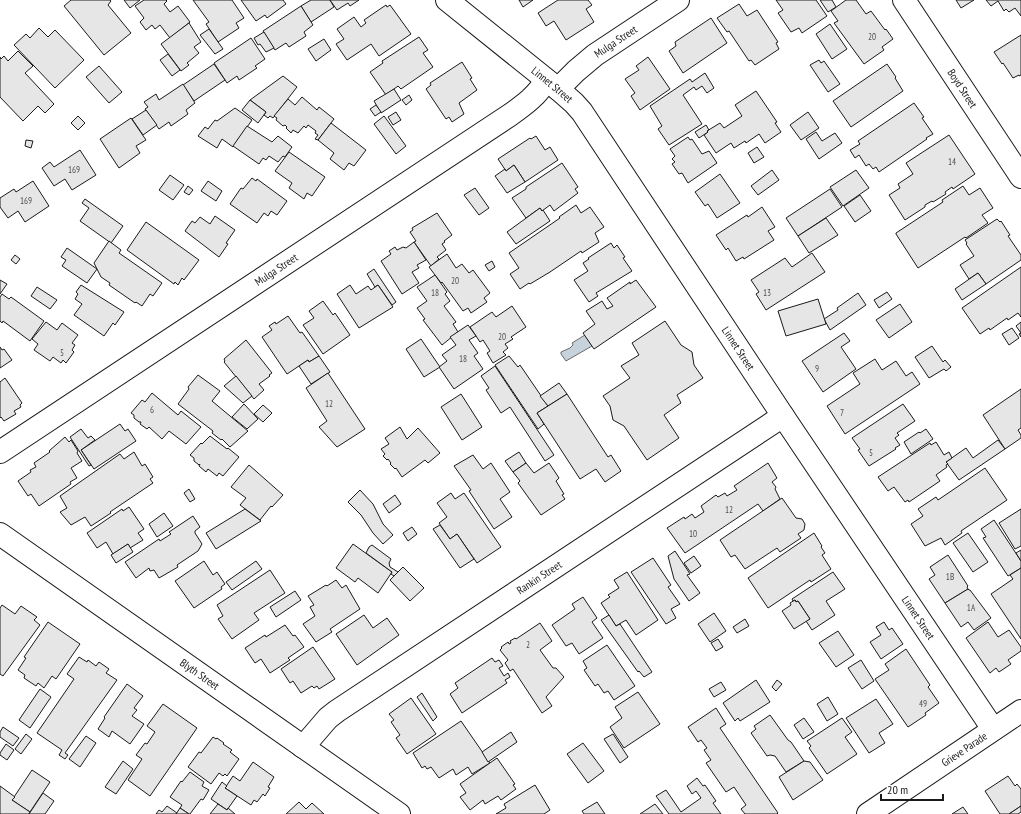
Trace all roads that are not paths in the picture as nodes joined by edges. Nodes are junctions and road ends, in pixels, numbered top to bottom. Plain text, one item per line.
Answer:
1 (447, 0) edge
2 (678, 0) edge
3 (904, 0) edge
4 (552, 85) junction
5 (1021, 177) edge
6 (783, 416) junction
7 (0, 452) edge
8 (0, 534) edge
9 (1021, 711) edge
10 (993, 729) junction
11 (303, 747) junction
12 (399, 814) edge
13 (868, 814) edge

1 - 4 street, Linnet Street
2 - 4 street, Mulga Street
3 - 5 street, Boyd Street
4 - 6 street, Linnet Street
4 - 7 street, Mulga Street
6 - 10 street, Linnet Street
6 - 11 street, Rankin Street
8 - 11 street, Blyth Street
9 - 10 street, Grieve Parade
10 - 13 street, Grieve Parade
11 - 12 street, Blyth Street

